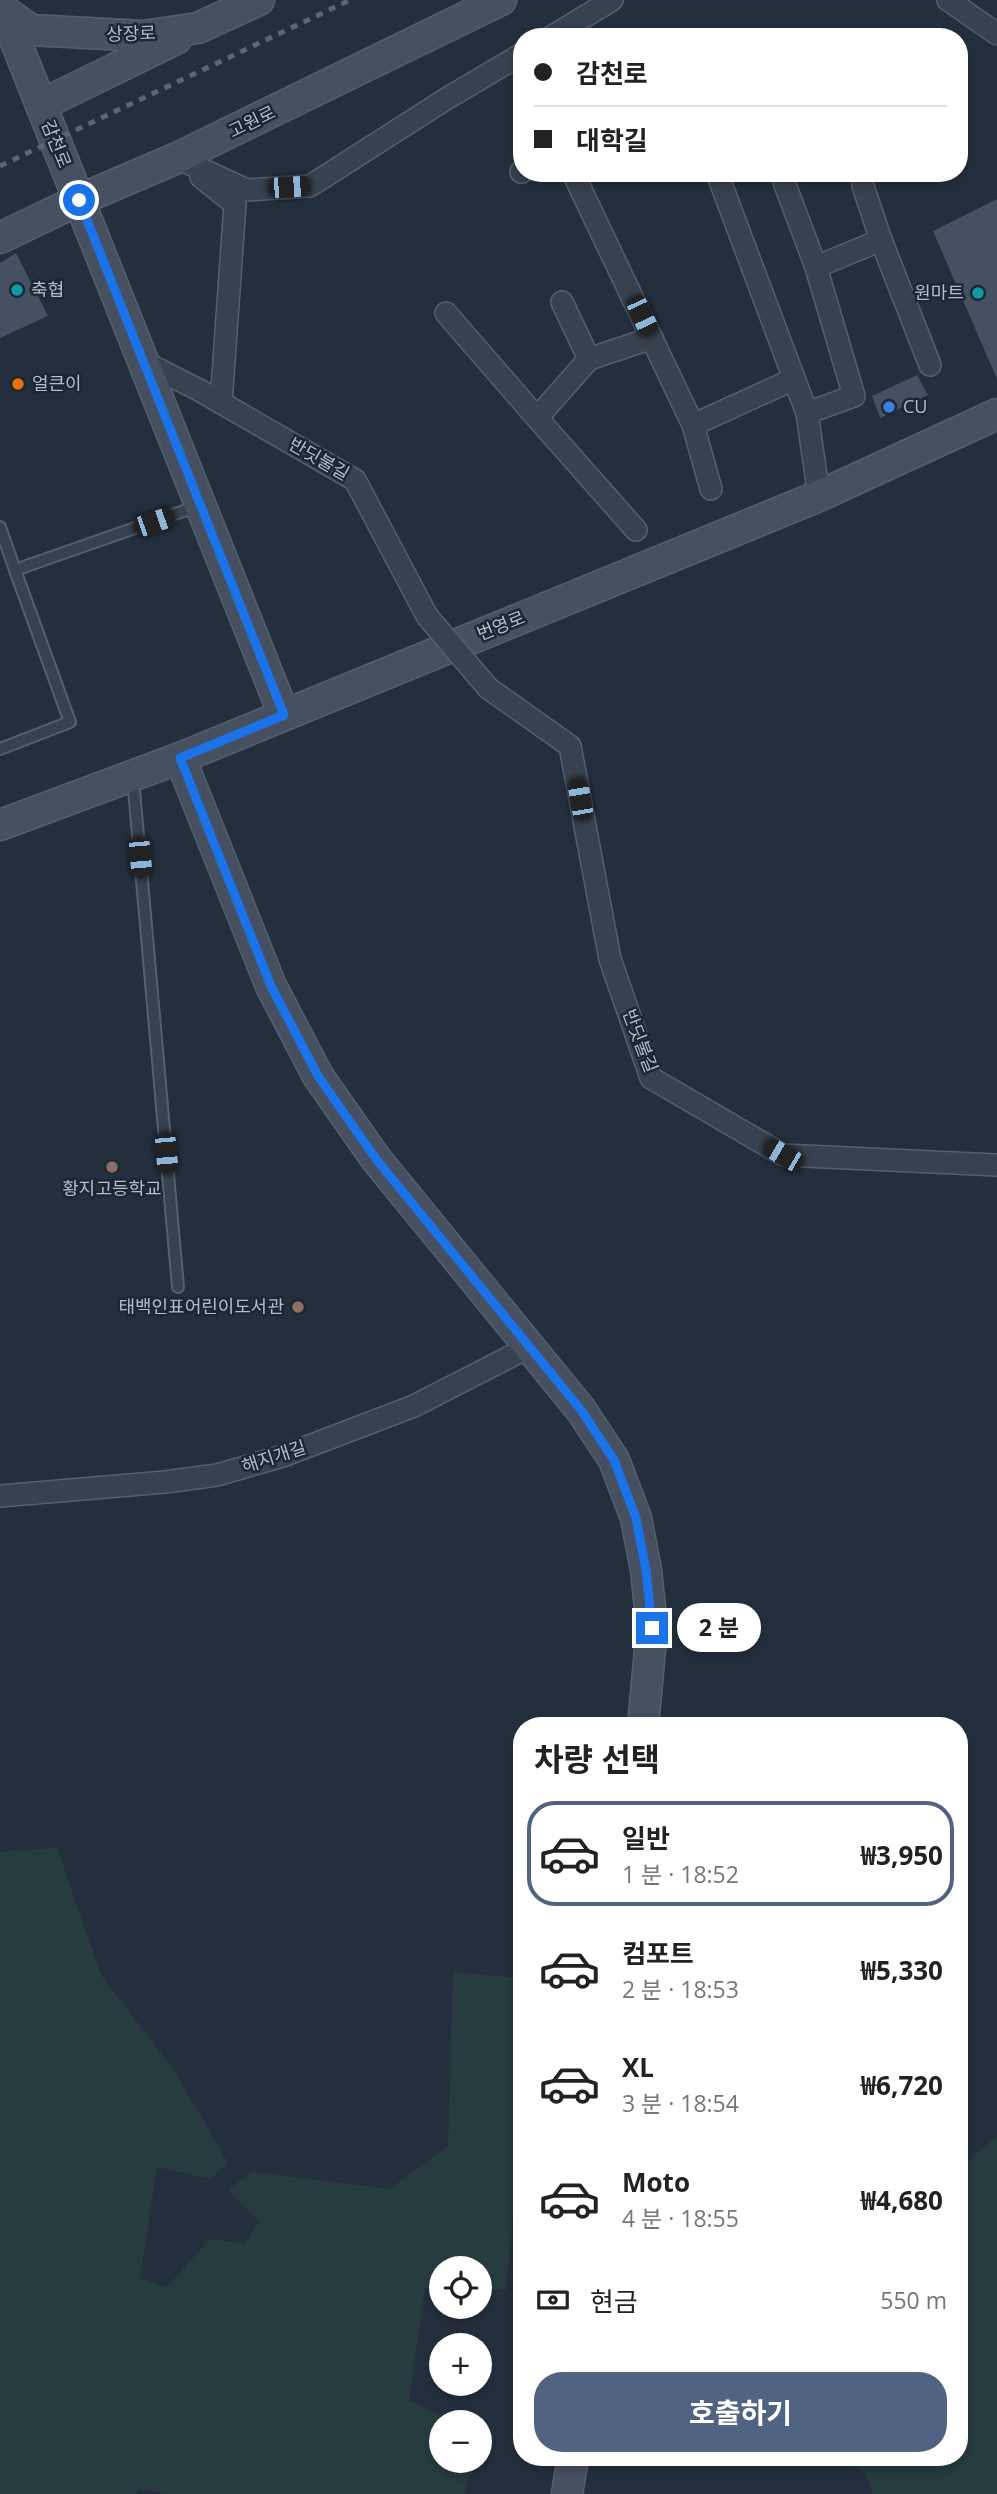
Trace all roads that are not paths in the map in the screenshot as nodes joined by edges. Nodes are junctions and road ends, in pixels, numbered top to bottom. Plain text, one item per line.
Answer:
1 (259, 0) edge
2 (501, 0) edge
3 (612, 0) edge
4 (948, 0) edge
5 (1, 7) edge
6 (198, 28) junction
7 (566, 28) edge
8 (997, 34) edge
9 (513, 59) edge
10 (41, 105) junction
11 (177, 159) junction
12 (577, 182) edge
13 (720, 182) edge
14 (784, 183) dead end
15 (863, 187) dead end
16 (79, 200) junction
17 (0, 238) edge
18 (881, 240) junction
19 (816, 267) junction
20 (562, 302) dead end
21 (446, 313) dead end
22 (652, 338) junction
23 (589, 359) junction
24 (144, 362) junction
25 (930, 366) dead end
26 (794, 379) junction
27 (221, 403) junction
28 (807, 413) junction
29 (997, 414) edge
30 (537, 418) junction
31 (693, 425) junction
32 (712, 489) dead end
33 (819, 496) junction
34 (201, 506) junction
35 (1, 530) edge
36 (636, 530) dead end
37 (15, 570) junction
38 (284, 715) junction
39 (0, 749) edge
40 (180, 758) junction
41 (132, 776) junction
42 (0, 825) edge
43 (997, 1165) edge
44 (178, 1287) dead end
45 (528, 1347) junction
46 (0, 1496) edge
47 (644, 1717) edge
48 (572, 2466) edge
49 (567, 2494) edge

1 - 6 street, 상장로
2 - 11 street, 고원로
3 - 7 street
4 - 8 street
5 - 6 street, 상장로
5 - 10 street, 감천로
6 - 10 street
9 - 11 street
10 - 16 street, 감천로
11 - 16 street, 고원로
11 - 27 street
12 - 22 street
13 - 26 street
14 - 19 street
15 - 18 street
16 - 17 street, 고원로
16 - 24 street, 감천로
18 - 19 street
18 - 25 street
19 - 28 street
20 - 23 street
21 - 30 street
22 - 23 street
22 - 31 street
23 - 30 street
24 - 27 street, 반딧불길
24 - 34 street, 감천로
26 - 28 street
26 - 31 street
27 - 43 street, 반딧불길, bridge
28 - 33 street
29 - 33 street, 번영로
30 - 36 street
31 - 32 street
33 - 38 street, 번영로
34 - 37 lane
34 - 38 street, 감천로
35 - 37 lane
37 - 39 lane
38 - 40 street, 번영로
40 - 41 street, 번영로
40 - 45 street
41 - 42 street, 번영로
41 - 44 lane
45 - 46 street, 해지개길
45 - 47 street
48 - 49 street

